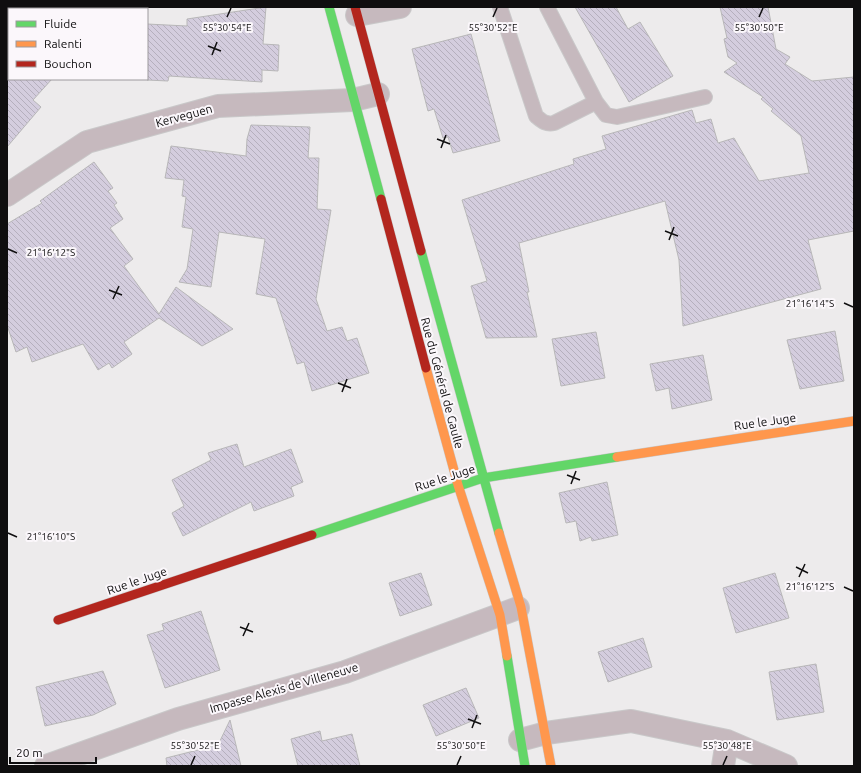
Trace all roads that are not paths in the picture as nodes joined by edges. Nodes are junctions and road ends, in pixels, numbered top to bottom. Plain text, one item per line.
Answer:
1 (329, 7) edge
2 (400, 7) edge
3 (500, 7) edge
4 (547, 7) edge
5 (356, 11) edge
6 (378, 94) junction
7 (705, 97) dead end
8 (353, 100) junction
9 (596, 102) junction
10 (7, 194) edge
11 (854, 421) edge
12 (483, 478) junction
13 (458, 485) junction
14 (521, 607) junction
15 (500, 615) junction
16 (58, 620) dead end
17 (546, 733) junction
18 (520, 740) junction
19 (727, 741) junction
20 (46, 766) edge
21 (524, 766) edge
22 (551, 766) edge
23 (723, 766) edge
24 (786, 766) edge

1 - 8 main road, Rue du Général de Gaulle
2 - 5 street
3 - 9 lane
4 - 9 lane
5 - 6 main road, Rue du Général de Gaulle
6 - 8 street, Kerveguen
6 - 12 main road, Rue du Général de Gaulle
7 - 9 lane
8 - 10 street, Kerveguen
8 - 13 main road, Rue du Général de Gaulle
11 - 12 main road, Rue le Juge
12 - 13 main road, Rue le Juge
12 - 14 main road, Rue du Général de Gaulle
13 - 15 main road, Rue du Général de Gaulle
13 - 16 main road, Rue le Juge
14 - 15 street, Impasse Alexis de Villeneuve
14 - 17 main road, Rue du Général de Gaulle
15 - 18 main road, Rue du Général de Gaulle
15 - 20 street, Impasse Alexis de Villeneuve
17 - 18 street
17 - 19 street
17 - 22 main road, Rue du Général de Gaulle
18 - 21 main road, Rue du Général de Gaulle
19 - 23 street
19 - 24 street

